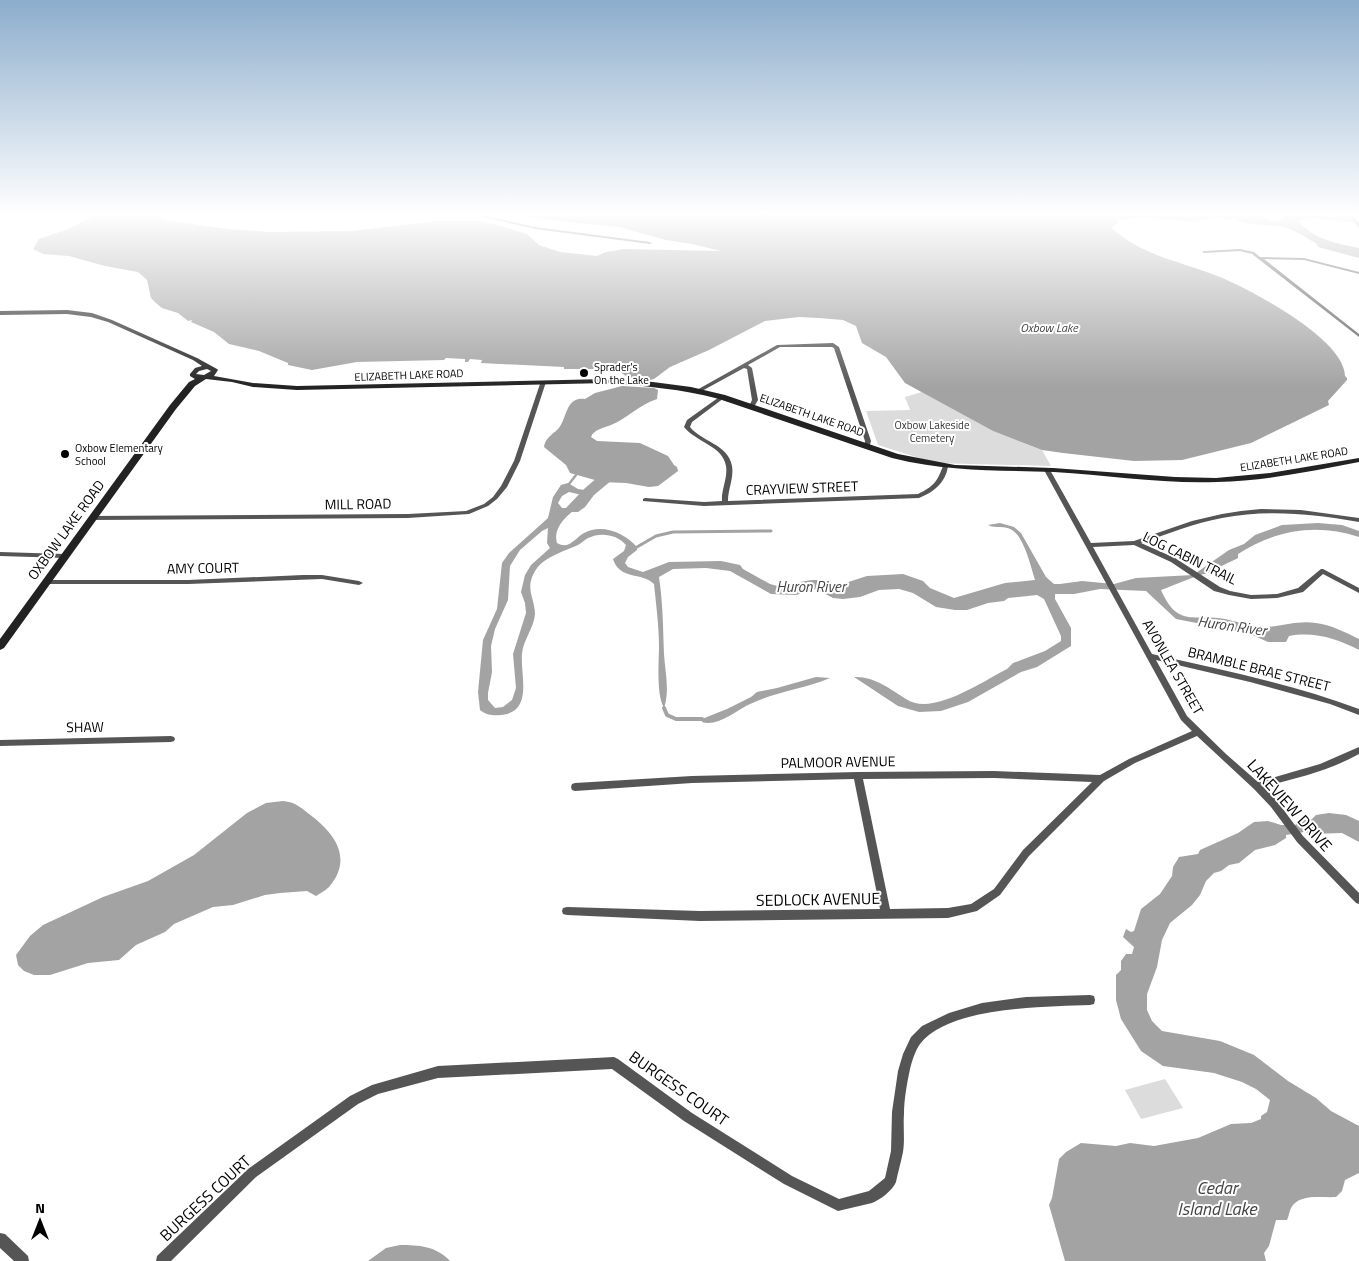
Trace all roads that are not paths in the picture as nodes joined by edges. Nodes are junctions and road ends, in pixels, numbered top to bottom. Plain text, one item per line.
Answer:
1 (1275, 271) edge
2 (0, 313) edge
3 (1359, 336) edge
4 (173, 350) junction
5 (746, 366) junction
6 (195, 372) junction
7 (214, 372) junction
8 (203, 377) junction
9 (543, 382) junction
10 (190, 386) junction
11 (698, 390) junction
12 (722, 397) junction
13 (752, 406) junction
14 (173, 407) junction
15 (867, 446) junction
16 (1359, 460) edge
17 (945, 467) junction
18 (1046, 470) junction
19 (645, 500) dead end
20 (725, 503) junction
21 (92, 518) junction
22 (1359, 520) edge
23 (1135, 543) junction
24 (1088, 545) junction
25 (0, 554) edge
26 (65, 556) junction
27 (46, 582) junction
28 (359, 583) dead end
29 (1359, 591) edge
30 (0, 646) edge
31 (1150, 656) junction
32 (1359, 712) edge
33 (1198, 732) junction
34 (172, 739) dead end
35 (0, 743) edge
36 (1359, 750) edge
37 (858, 775) junction
38 (1101, 779) junction
39 (1257, 786) junction
40 (575, 787) dead end
41 (1040, 841) joint
42 (1359, 900) edge
43 (567, 911) dead end
44 (886, 913) junction
45 (1090, 1000) dead end
46 (0, 1239) edge
47 (23, 1261) edge
48 (162, 1261) edge

1 - 3 street
2 - 4 street, ELIZABETH LAKE ROAD
4 - 6 street, ELIZABETH LAKE ROAD
4 - 7 street, ELIZABETH LAKE ROAD
5 - 11 street
5 - 13 street
5 - 15 street
6 - 7 street
6 - 8 street, ELIZABETH LAKE ROAD
6 - 14 street, OXBOW LAKE ROAD
7 - 8 street, ELIZABETH LAKE ROAD
7 - 9 street, ELIZABETH LAKE ROAD
7 - 10 street
8 - 10 street, OXBOW LAKE ROAD
9 - 11 street, ELIZABETH LAKE ROAD
9 - 21 street, MILL ROAD
10 - 14 street, OXBOW LAKE ROAD
11 - 12 street, ELIZABETH LAKE ROAD
12 - 13 street, ELIZABETH LAKE ROAD
12 - 20 street
13 - 15 street, ELIZABETH LAKE ROAD
14 - 21 street, OXBOW LAKE ROAD
15 - 17 street, ELIZABETH LAKE ROAD
16 - 18 street, ELIZABETH LAKE ROAD
17 - 18 street, ELIZABETH LAKE ROAD
17 - 20 street, CRAYVIEW STREET
18 - 24 street, AVONLEA STREET
19 - 20 street, CRAYVIEW STREET
21 - 26 street, OXBOW LAKE ROAD
22 - 23 street
23 - 24 street, LOG CABIN TRAIL
23 - 29 street, LOG CABIN TRAIL
24 - 31 street, AVONLEA STREET
25 - 26 street
26 - 27 street, OXBOW LAKE ROAD
27 - 28 street, AMY COURT
27 - 30 street, OXBOW LAKE ROAD
31 - 32 street, BRAMBLE BRAE STREET
31 - 33 street, AVONLEA STREET
33 - 38 street, AVONLEA STREET
33 - 39 street, LAKEVIEW DRIVE
34 - 35 street, SHAW
36 - 39 street
37 - 38 street, PALMOOR AVENUE
37 - 40 street, PALMOOR AVENUE
37 - 44 street
38 - 41 street, AVONLEA STREET
39 - 42 street, LAKEVIEW DRIVE
41 - 44 street, SEDLOCK AVENUE
43 - 44 street, SEDLOCK AVENUE
45 - 48 street, BURGESS COURT
46 - 47 street

